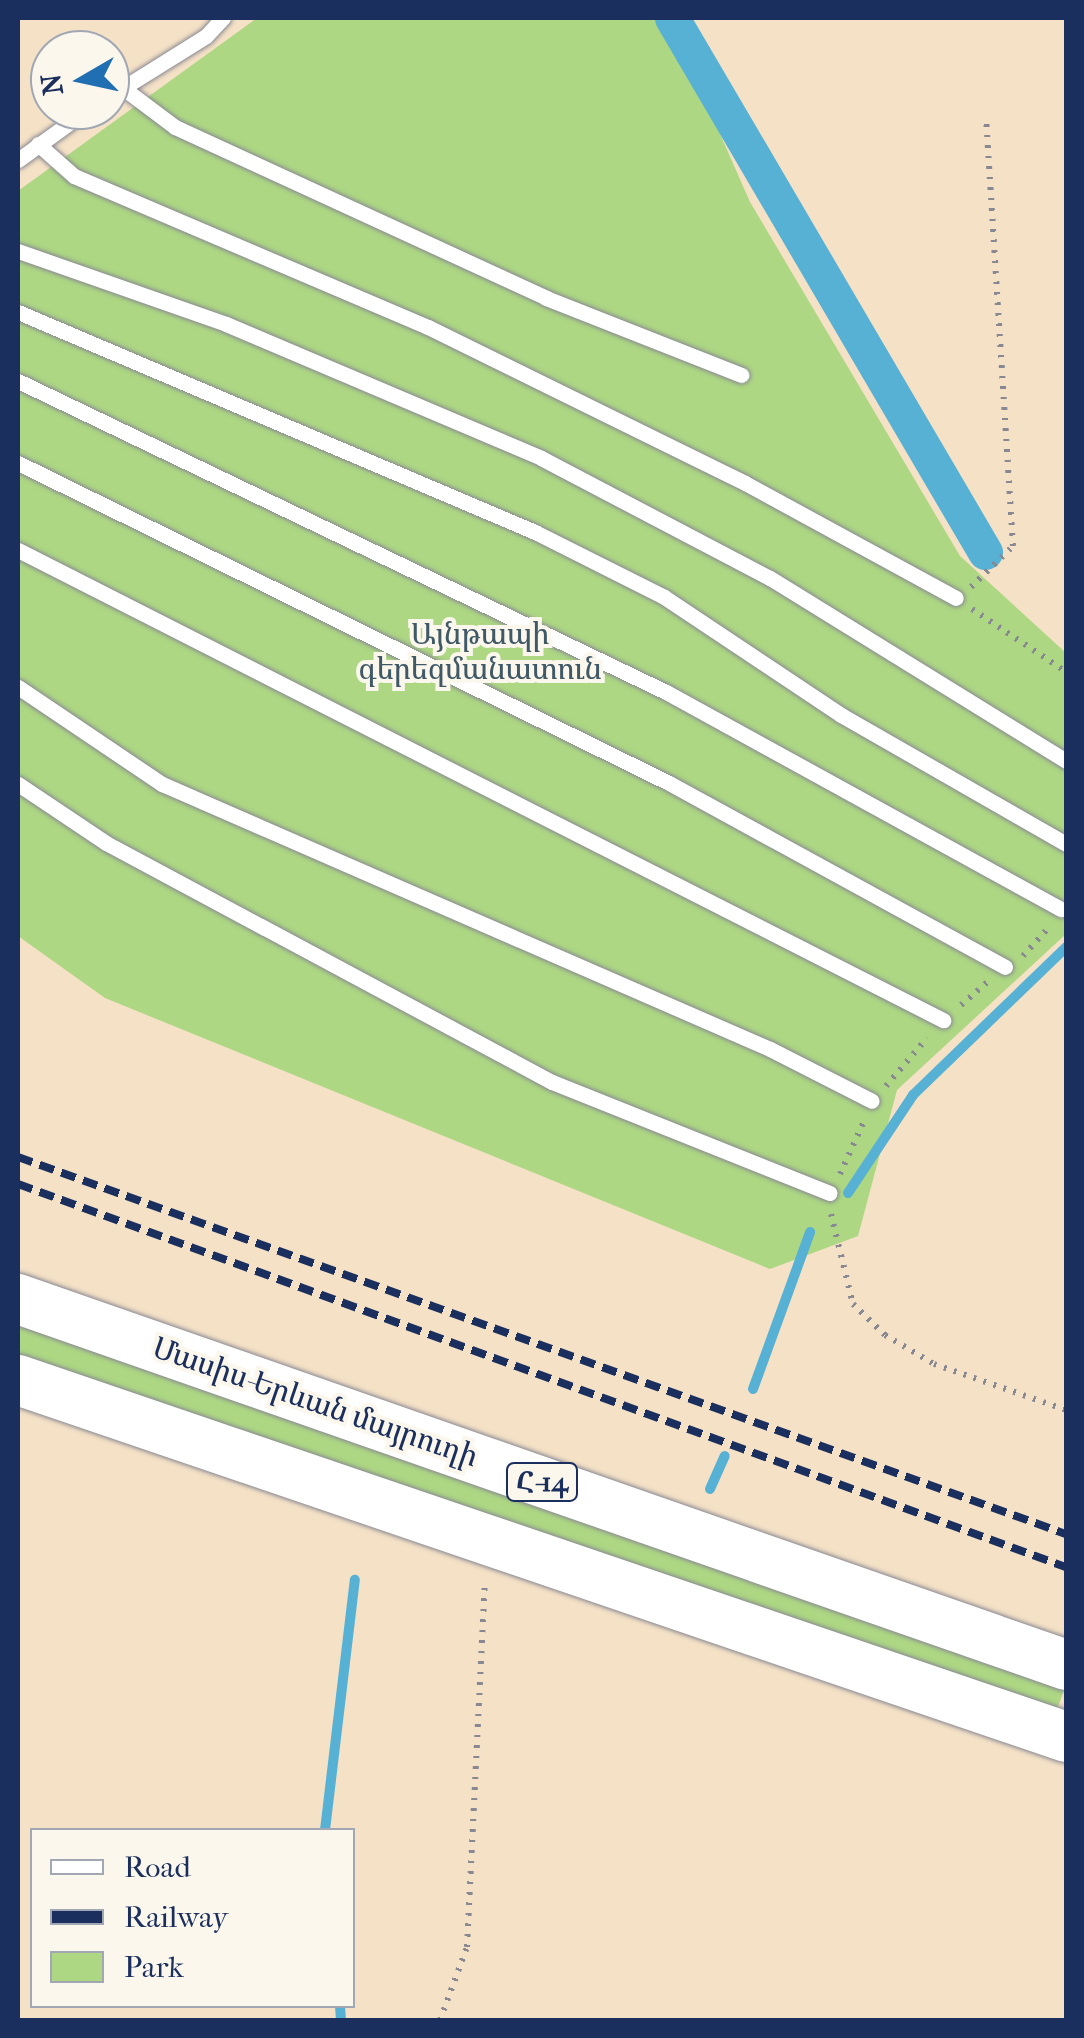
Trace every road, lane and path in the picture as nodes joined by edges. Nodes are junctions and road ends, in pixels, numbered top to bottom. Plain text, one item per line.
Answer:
1 (222, 18) edge
2 (130, 83) edge
3 (130, 100) edge
4 (986, 117) dead end
5 (58, 130) edge
6 (38, 144) junction
7 (18, 160) edge
8 (18, 251) edge
9 (18, 312) edge
10 (740, 375) dead end
11 (18, 381) edge
12 (18, 463) edge
13 (18, 550) edge
14 (956, 598) junction
15 (1066, 672) edge
16 (18, 688) edge
17 (1066, 761) edge
18 (18, 784) edge
19 (1066, 844) edge
20 (1060, 909) joint
21 (1005, 968) junction
22 (944, 1020) junction
23 (872, 1101) junction
24 (830, 1193) junction
25 (18, 1299) edge
26 (18, 1380) edge
27 (1066, 1410) edge
28 (495, 1542) junction
29 (1066, 1665) edge
30 (1066, 1737) edge
31 (440, 2020) edge

1 - 2 lane
3 - 10 lane
4 - 14 path
5 - 6 lane
6 - 7 lane
6 - 14 lane
8 - 17 lane
9 - 19 lane
11 - 20 lane
12 - 21 lane
13 - 22 lane
14 - 15 path
16 - 23 lane
18 - 24 lane
20 - 21 path
21 - 22 path
22 - 23 path
23 - 24 path
24 - 27 path
25 - 29 main road, Մասիս-Երևան մայրուղի / Հ-14
26 - 28 main road, Հ-14
28 - 30 main road, Հ-14
28 - 31 path

